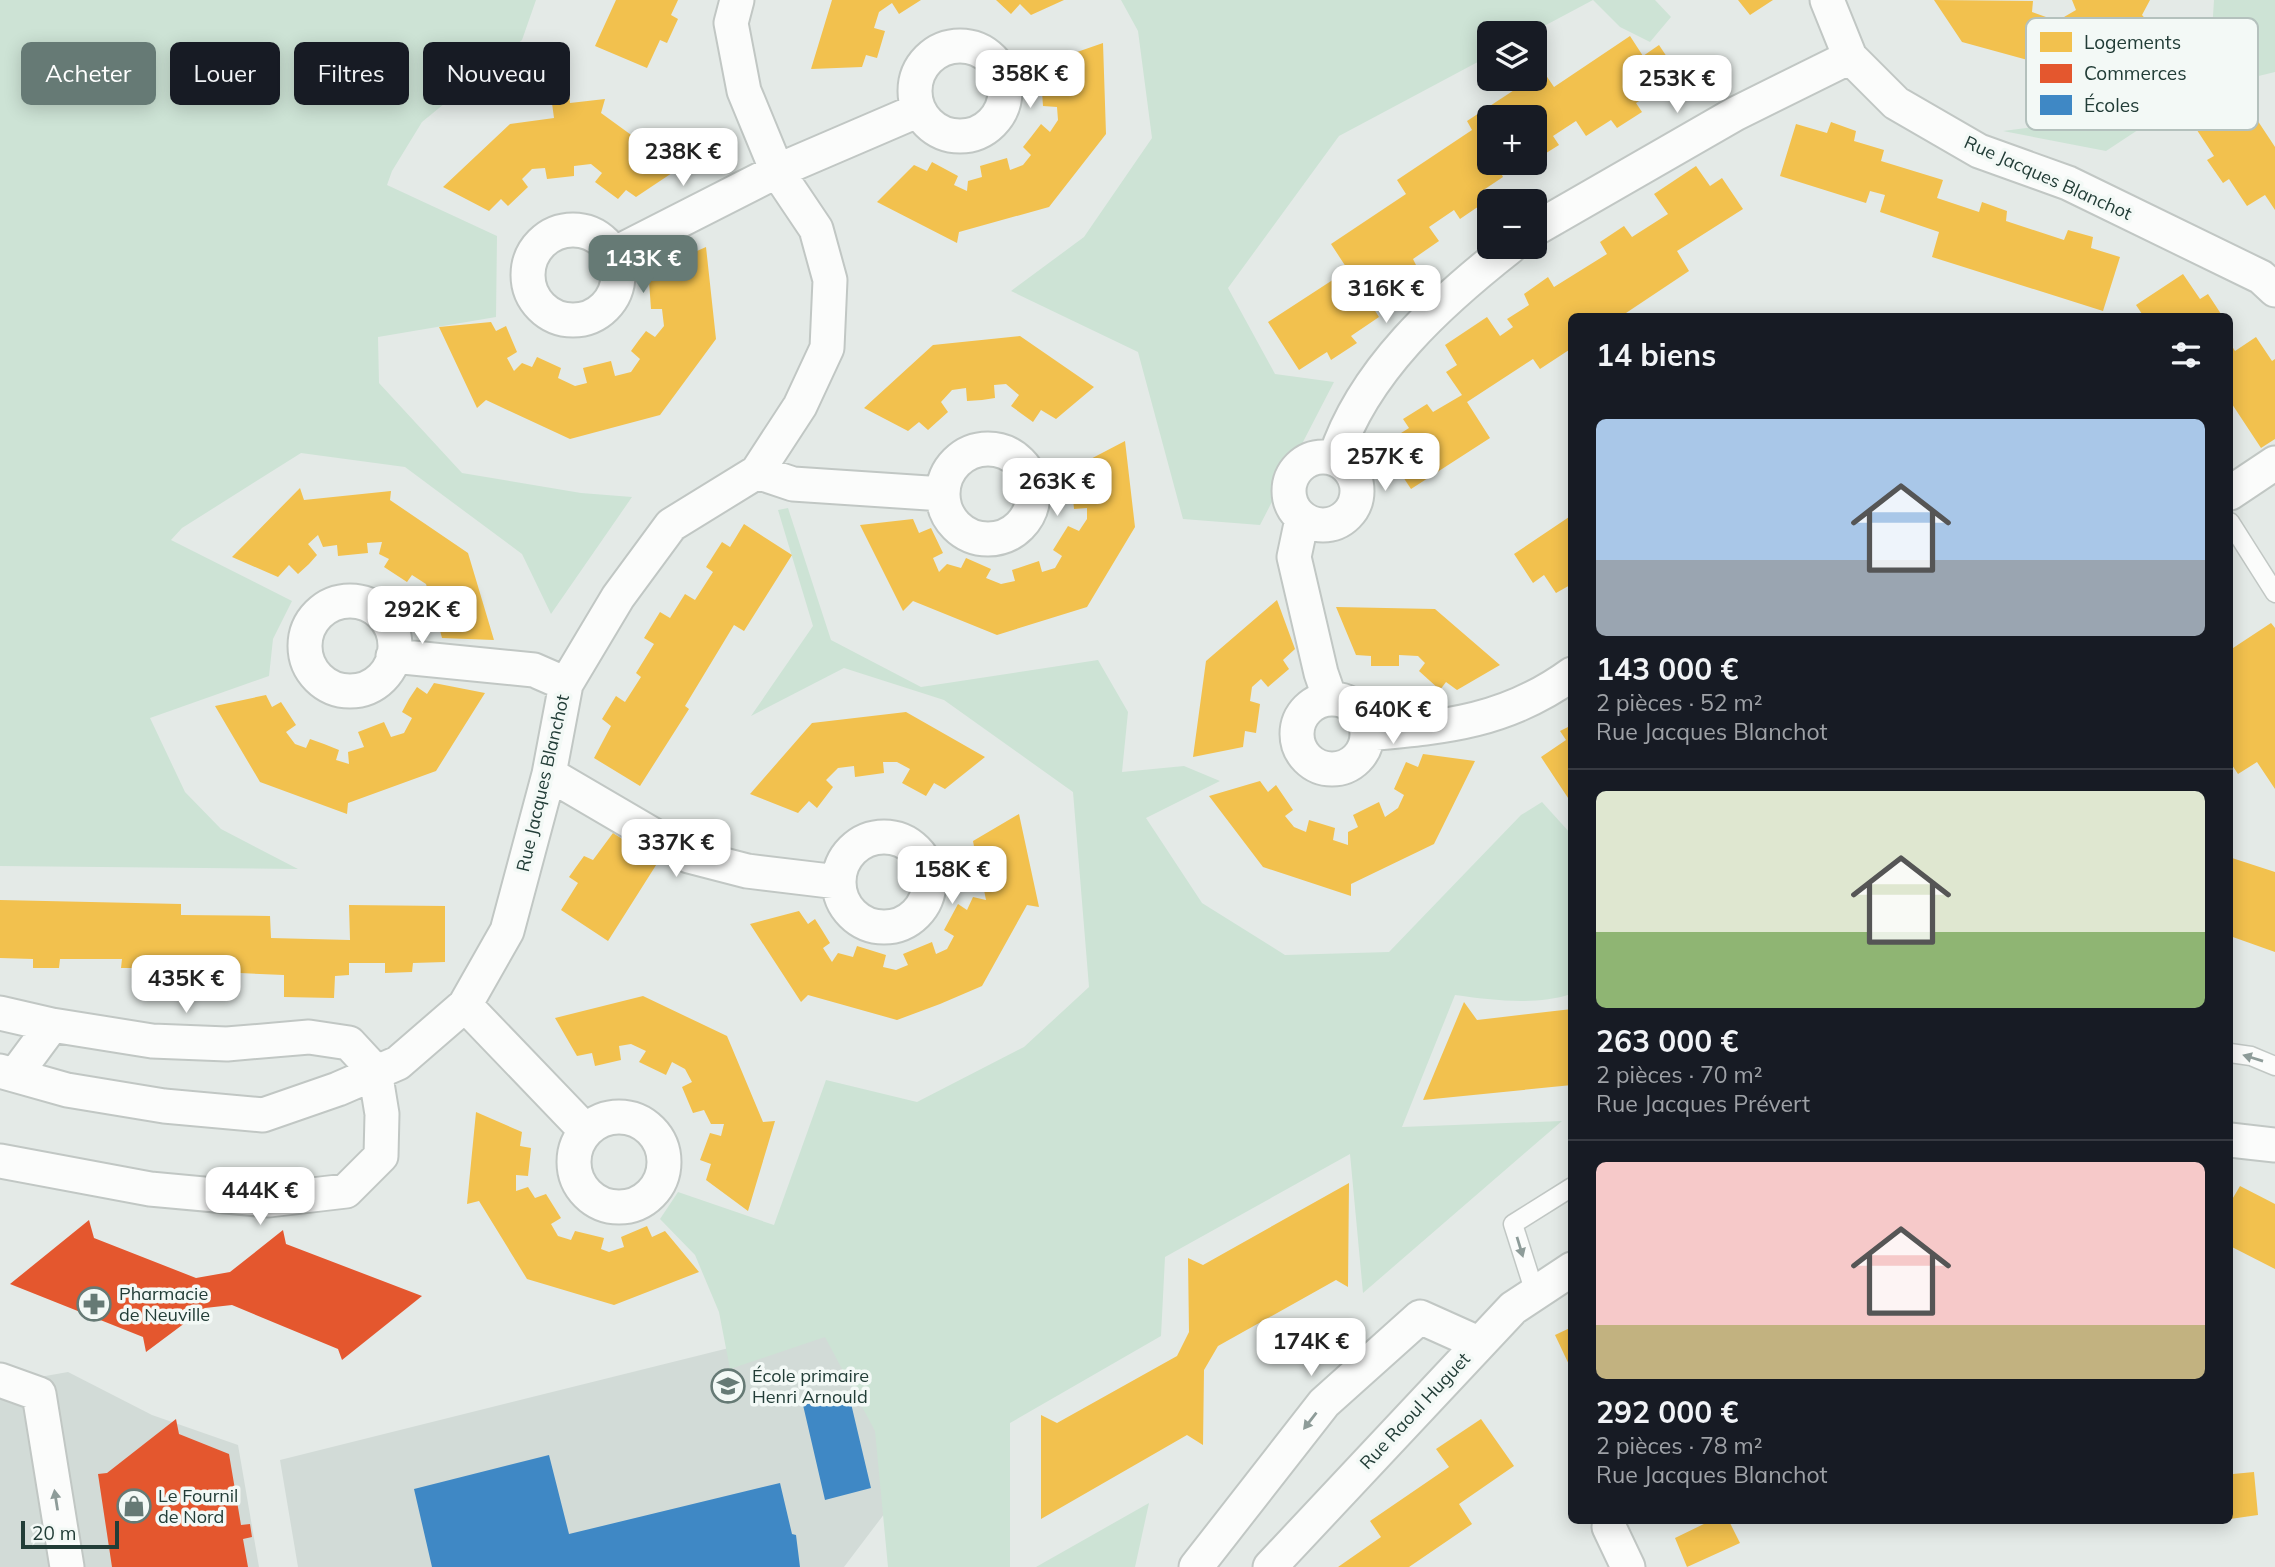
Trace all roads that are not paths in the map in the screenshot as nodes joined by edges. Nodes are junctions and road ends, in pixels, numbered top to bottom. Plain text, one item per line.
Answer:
1 (737, 0) edge
2 (1827, 0) edge
3 (1850, 57) junction
4 (919, 110) dead end
5 (777, 171) junction
6 (1547, 222) edge
7 (614, 254) dead end
8 (1495, 259) edge
9 (2275, 290) edge
10 (1335, 458) junction
11 (2275, 463) edge
12 (757, 471) junction
13 (2233, 491) edge
14 (943, 494) dead end
15 (1302, 519) junction
16 (2233, 527) edge
17 (2275, 593) edge
18 (393, 656) dead end
19 (1568, 677) edge
20 (566, 684) junction
21 (1330, 699) junction
22 (1368, 734) junction
23 (549, 774) junction
24 (838, 881) dead end
25 (466, 1006) junction
26 (0, 1013) edge
27 (52, 1025) junction
28 (2233, 1053) edge
29 (2275, 1066) edge
30 (374, 1071) junction
31 (8, 1073) edge
32 (586, 1131) dead end
33 (2233, 1140) edge
34 (2275, 1145) edge
35 (0, 1161) edge
36 (1568, 1190) edge
37 (1568, 1272) edge
38 (1535, 1293) junction
39 (1478, 1343) junction
40 (0, 1380) edge
41 (1609, 1527) dead end
42 (67, 1567) edge
43 (1196, 1567) edge
44 (1270, 1567) edge
45 (1628, 1567) edge

1 - 5 street, Rue Jacques Blanchot
2 - 3 street, Rue Jacques Blanchot
3 - 6 street
3 - 9 street, Rue Jacques Blanchot
4 - 5 street
5 - 7 street
5 - 12 street, Rue Jacques Blanchot
8 - 10 street
10 - 15 street
10 - 15 street
11 - 13 street
12 - 14 street
12 - 20 street, Rue Jacques Blanchot
15 - 21 street
16 - 17 lane
18 - 20 street
19 - 22 street
20 - 23 street, Rue Jacques Blanchot
21 - 22 street
21 - 22 street
23 - 24 street
23 - 25 street, Rue Jacques Blanchot
25 - 30 street, Rue Jacques Blanchot
25 - 32 street
26 - 27 street
27 - 30 street
27 - 31 street
29 -> 28 lane
30 - 31 street, Rue Jacques Blanchot
30 - 35 street
33 - 34 street
36 -> 38 lane
37 - 38 street, Rue Raoul Huguet
38 - 39 street, Rue Raoul Huguet
39 -> 43 street
39 - 44 street, Rue Raoul Huguet
42 -> 40 street
41 - 45 street

